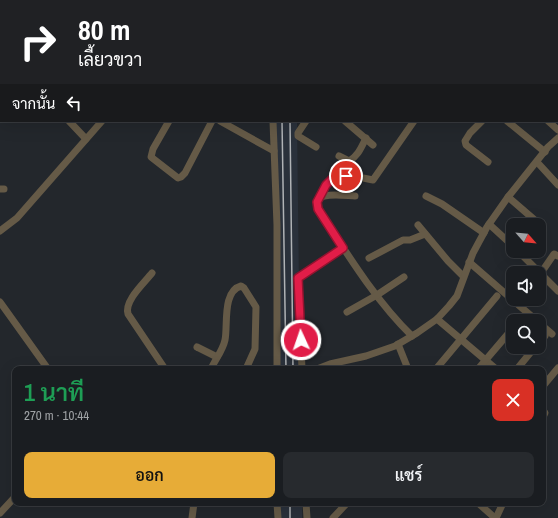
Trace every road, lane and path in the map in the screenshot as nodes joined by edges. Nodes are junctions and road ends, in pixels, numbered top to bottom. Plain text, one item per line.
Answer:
1 (70, 122) edge
2 (101, 122) edge
3 (168, 122) edge
4 (211, 122) edge
5 (222, 122) edge
6 (272, 122) edge
7 (305, 122) edge
8 (346, 122) edge
9 (413, 122) edge
10 (481, 122) edge
11 (508, 122) edge
12 (549, 122) edge
13 (558, 130) edge
14 (366, 138) junction
15 (558, 138) edge
16 (86, 139) junction
17 (374, 145) dead end
18 (316, 147) dead end
19 (274, 151) junction
20 (545, 152) junction
21 (338, 156) dead end
22 (488, 162) dead end
23 (537, 162) junction
24 (558, 185) edge
25 (355, 196) dead end
26 (426, 196) dead end
27 (508, 197) junction
28 (319, 198) junction
29 (532, 218) edge
30 (489, 224) junction
31 (418, 225) dead end
32 (0, 231) edge
33 (484, 233) junction
34 (425, 234) junction
35 (506, 240) edge
36 (343, 248) junction
37 (558, 256) edge
38 (370, 258) dead end
39 (525, 258) edge
40 (469, 262) junction
41 (534, 266) edge
42 (546, 266) edge
43 (152, 273) dead end
44 (404, 276) dead end
45 (463, 276) junction
46 (546, 278) edge
47 (558, 291) edge
48 (377, 295) junction
49 (498, 296) dead end
50 (0, 302) edge
51 (347, 312) dead end
52 (529, 314) edge
53 (437, 319) junction
54 (412, 336) junction
55 (506, 336) edge
56 (462, 339) junction
57 (398, 344) junction
58 (197, 347) dead end
59 (529, 354) edge
60 (217, 357) junction
61 (486, 360) junction
62 (343, 361) junction
63 (46, 366) edge
64 (163, 366) edge
65 (212, 366) edge
66 (247, 366) edge
67 (277, 366) edge
68 (302, 366) edge
69 (327, 366) edge
70 (345, 366) edge
71 (407, 366) edge
72 (439, 366) edge
73 (481, 366) edge
74 (493, 366) edge
75 (519, 366) edge
76 (558, 368) edge
77 (546, 382) edge
78 (12, 500) edge
79 (193, 506) edge
80 (278, 506) edge
81 (306, 506) edge
82 (345, 506) edge
83 (481, 506) edge
84 (501, 506) edge
85 (0, 513) edge
86 (194, 517) edge
87 (278, 518) edge
88 (307, 518) edge
89 (334, 518) edge
90 (495, 518) edge

1 - 16 street
2 - 16 street
3 - 4 street
5 - 19 street
6 - 19 street
7 - 18 street
8 - 14 street
9 - 28 street
10 - 22 street
11 - 20 street
12 - 13 street
14 - 17 street
14 - 21 street
15 - 20 street
16 - 32 street
19 - 67 street
20 - 23 street
23 - 24 street
23 - 27 street
25 - 28 street
26 - 33 street
27 - 29 street
27 - 30 street
28 - 36 street
30 - 33 street
30 - 35 street
31 - 34 street
33 - 40 street
34 - 38 street
34 - 45 street
36 - 48 street
36 - 68 street
37 - 42 street
39 - 41 street
40 - 45 street
40 - 52 street
43 - 64 street
44 - 48 street
45 - 53 street
46 - 47 street
48 - 51 street
48 - 54 street
49 - 56 street
50 - 63 street
53 - 54 street
53 - 56 street
54 - 57 street
55 - 61 street
56 - 61 street
56 - 72 street
57 - 62 street
57 - 71 street
58 - 60 street
59 - 75 street
60 - 65 street
60 - 66 street
61 - 73 street
61 - 74 street
62 - 69 street
62 - 70 street
76 - 77 street
78 - 85 street
79 - 86 street
80 - 87 street
81 - 88 street
82 - 89 street
83 - 90 street
84 - 90 street

